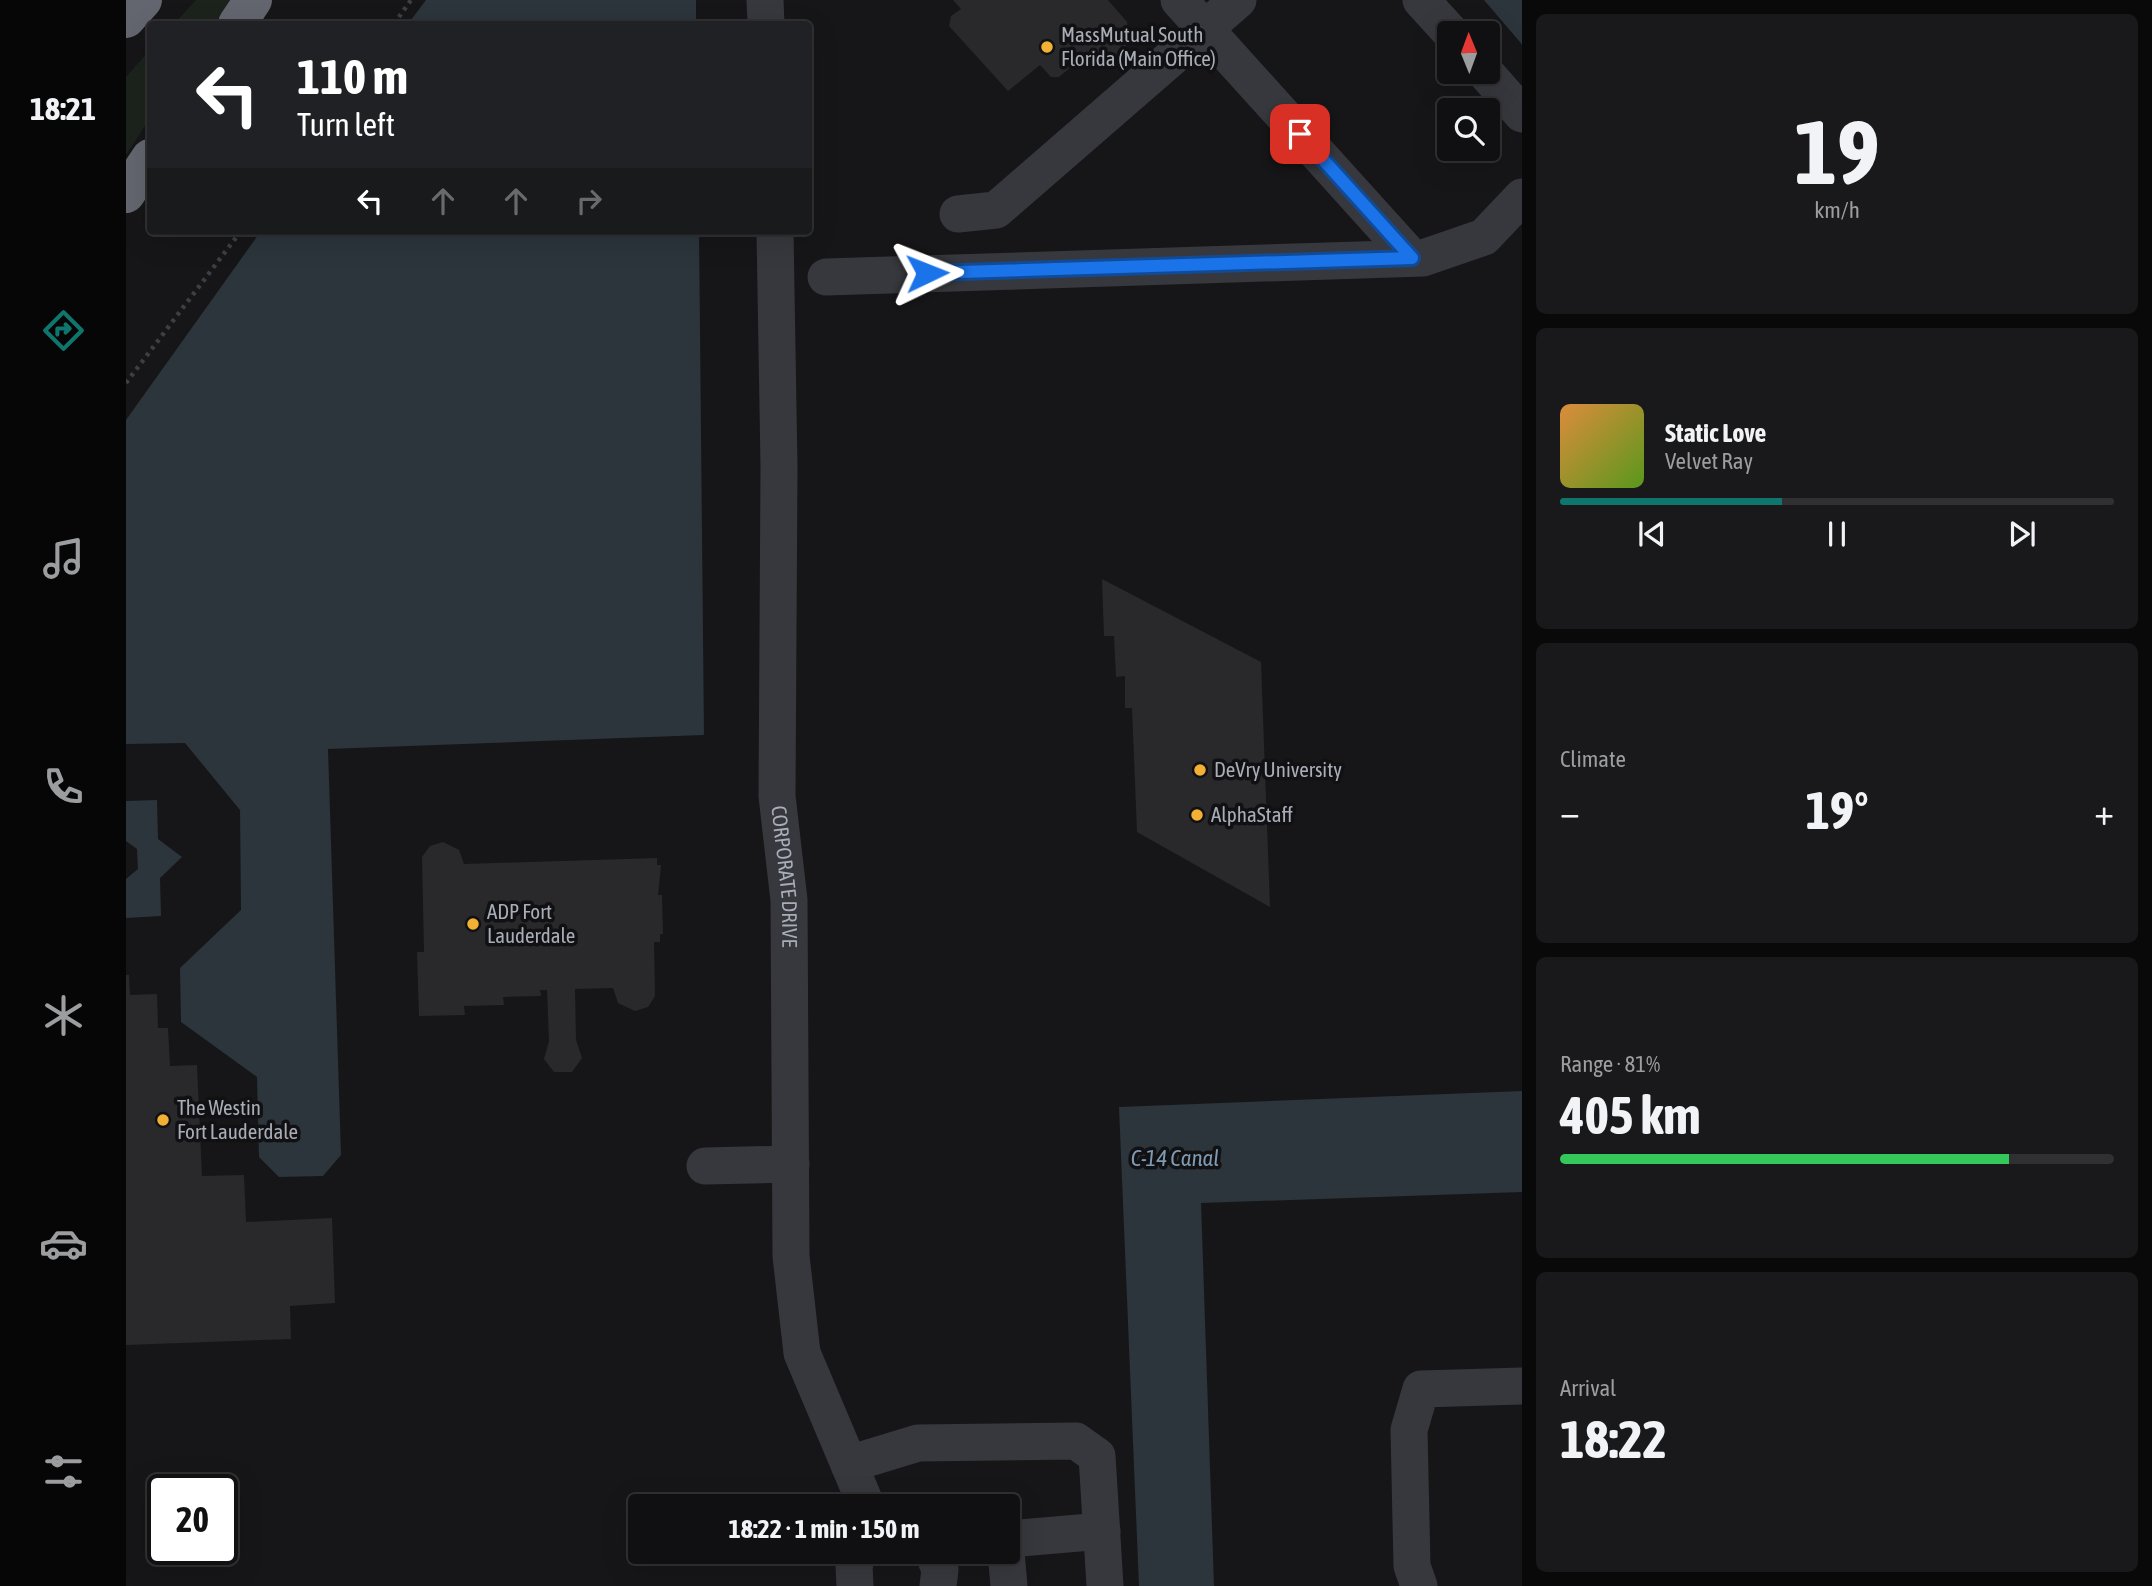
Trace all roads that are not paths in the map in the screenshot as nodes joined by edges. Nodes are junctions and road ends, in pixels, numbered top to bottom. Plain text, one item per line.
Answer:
1 (143, 0) edge
2 (253, 0) edge
3 (765, 0) edge
4 (1179, 0) edge
5 (1238, 0) edge
6 (1421, 0) edge
7 (126, 19) edge
8 (239, 21) edge
9 (766, 21) edge
10 (1457, 21) edge
11 (1206, 30) junction
12 (1500, 70) edge
13 (1522, 114) edge
14 (147, 162) edge
15 (126, 194) edge
16 (1522, 197) edge
17 (775, 235) edge
18 (1412, 258) junction
19 (977, 271) junction
20 (827, 277) dead end
21 (791, 1164) junction
22 (705, 1166) dead end
23 (1522, 1386) edge
24 (849, 1464) junction
25 (862, 1494) edge
26 (1102, 1531) junction
27 (1020, 1538) edge
28 (854, 1564) edge
29 (1007, 1564) edge
30 (855, 1586) edge
31 (1009, 1586) edge
32 (1105, 1586) edge
33 (1419, 1586) edge

1 - 7 highway
2 - 8 highway
3 - 9 street
4 - 11 street
5 - 11 street
6 - 10 street
11 - 18 street
11 - 19 street
12 - 13 street
14 - 15 highway
16 - 18 street
17 - 21 street, CORPORATE DRIVE
18 - 19 street
19 - 20 street
21 - 22 street
21 - 24 street, CORPORATE DRIVE
23 - 33 street
24 - 25 street, CORPORATE DRIVE
24 - 26 street
26 - 27 street
26 - 32 street
28 - 30 street
29 - 31 street

